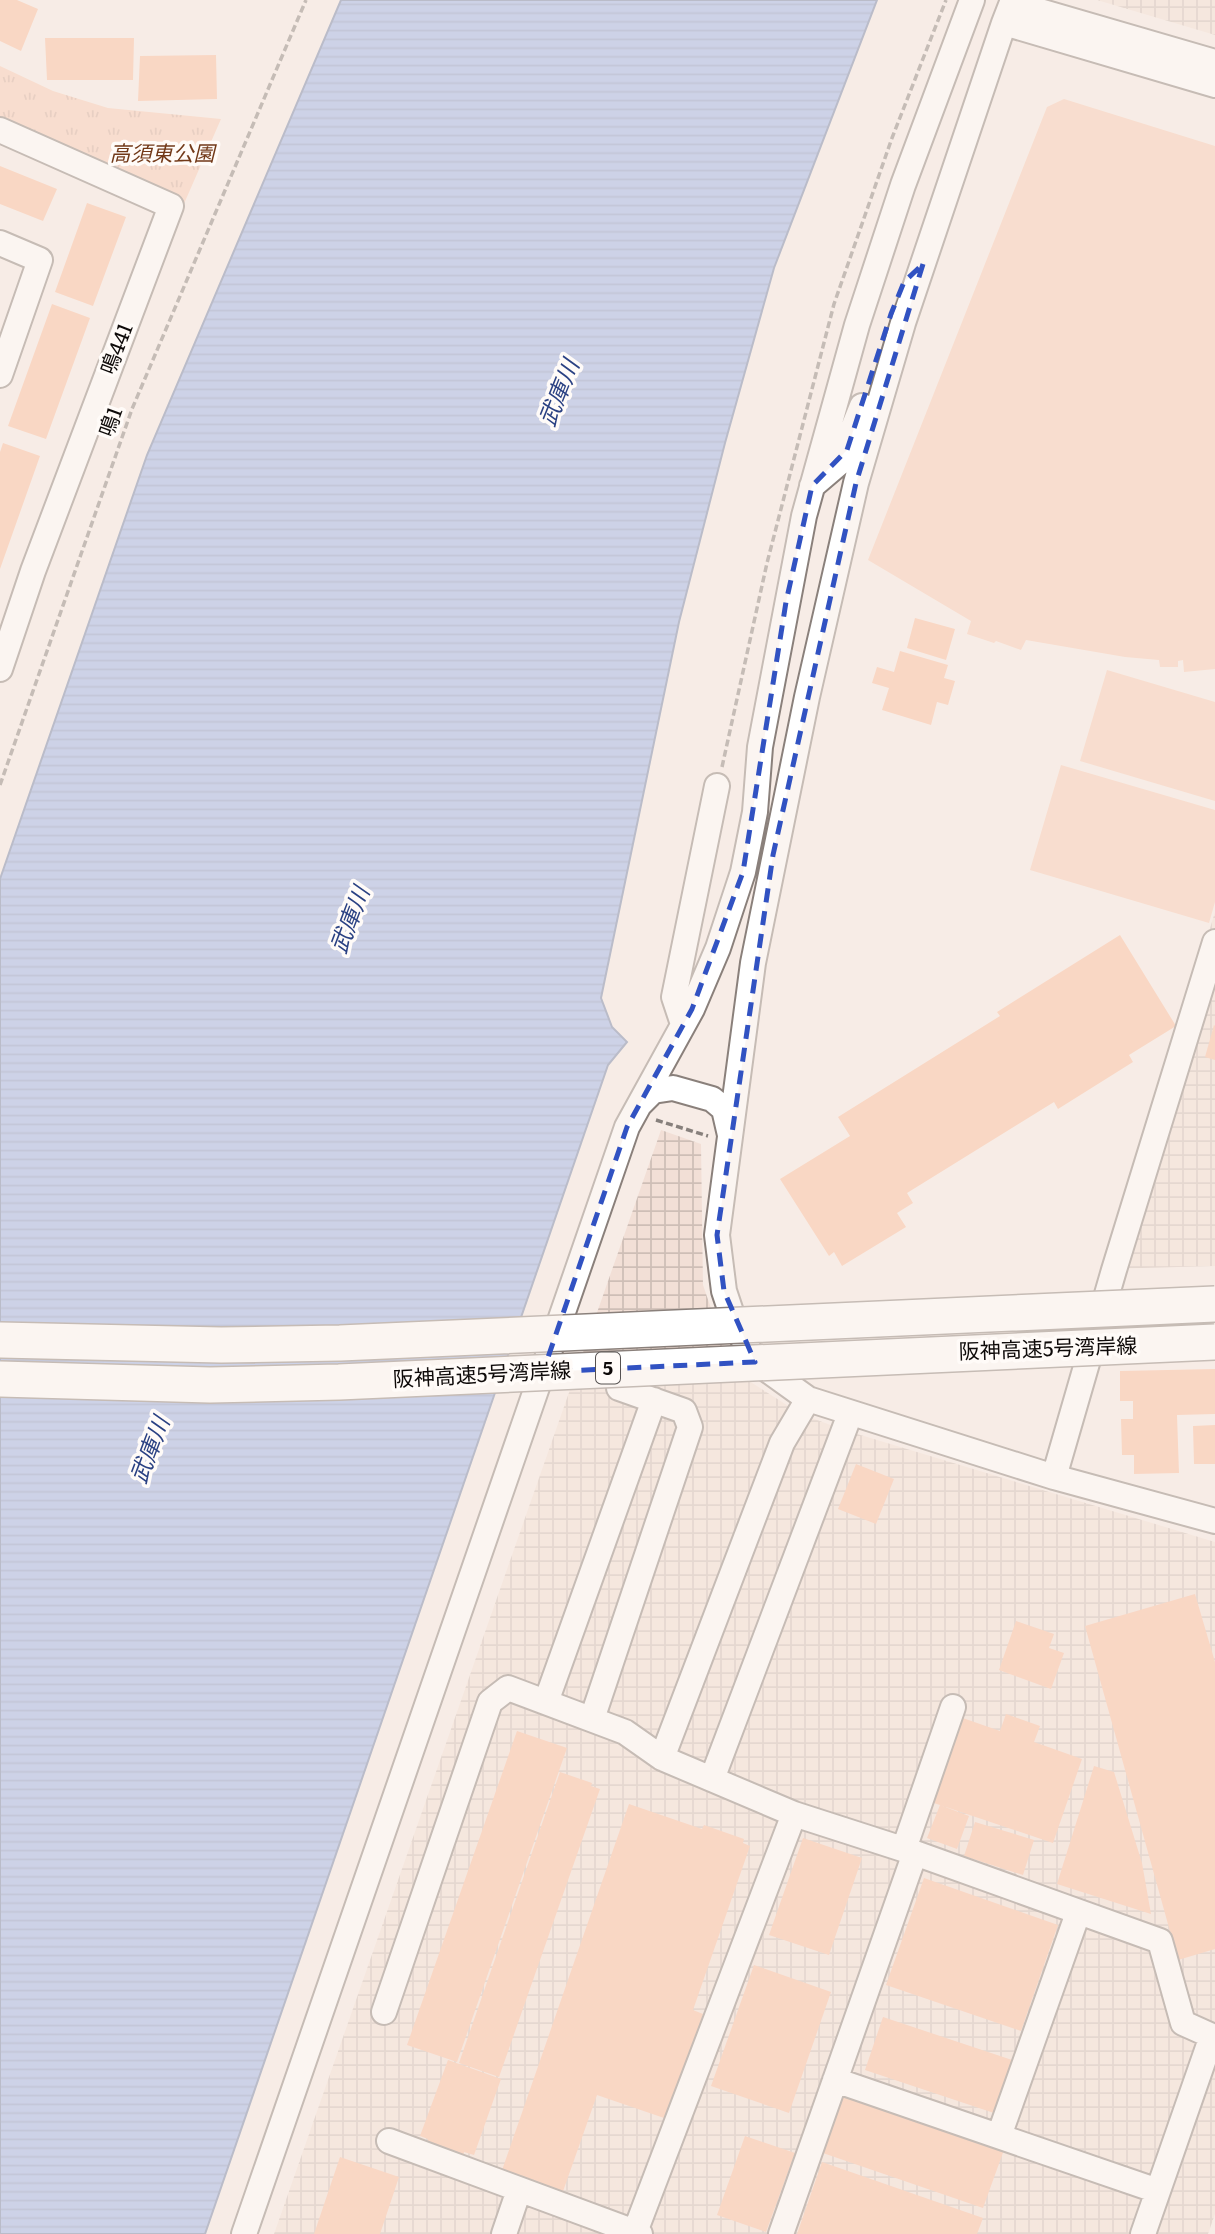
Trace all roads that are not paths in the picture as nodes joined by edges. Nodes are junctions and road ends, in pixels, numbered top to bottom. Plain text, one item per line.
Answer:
1 (972, 0) edge
2 (1009, 9) edge
3 (1215, 62) edge
4 (1215, 85) edge
5 (0, 130) edge
6 (0, 243) edge
7 (923, 264) junction
8 (0, 375) edge
9 (812, 486) junction
10 (0, 669) edge
11 (717, 786) dead end
12 (1215, 943) edge
13 (683, 1024) junction
14 (638, 1105) junction
15 (730, 1135) junction
16 (1215, 1304) edge
17 (0, 1340) edge
18 (1215, 1342) edge
19 (0, 1379) edge
20 (619, 1388) dead end
21 (808, 1399) junction
22 (654, 1400) junction
23 (850, 1414) junction
24 (1054, 1477) junction
25 (1215, 1521) edge
26 (546, 1702) junction
27 (953, 1707) dead end
28 (592, 1719) junction
29 (662, 1758) junction
30 (712, 1779) junction
31 (794, 1814) junction
32 (909, 1851) junction
33 (1078, 1913) junction
34 (384, 2012) dead end
35 (835, 2080) junction
36 (999, 2136) junction
37 (389, 2141) dead end
38 (519, 2190) junction
39 (1158, 2191) junction
40 (637, 2233) edge
41 (244, 2234) edge
42 (504, 2234) edge
43 (781, 2234) edge
44 (1143, 2234) edge

1 - 9 street
2 - 3 street
2 - 4 street
2 - 7 street
5 - 10 street, 鳴441
6 - 8 street
7 - 9 street
7 - 15 street
9 - 13 street
11 - 13 street
12 - 24 street
13 - 14 street
14 - 15 street
14 - 41 street
15 - 21 street
16 - 17 highway, 阪神高速5号湾岸線 / 5, bridge
18 - 19 highway, 阪神高速5号湾岸線 / 5, bridge
20 - 22 street
21 - 23 street
21 - 29 street
22 - 26 street
22 - 28 street
23 - 24 street
23 - 30 street
24 - 25 street
26 - 28 street
26 - 34 street
27 - 32 street
28 - 29 street
29 - 30 street
30 - 31 street
31 - 32 street
31 - 40 street
32 - 33 street
32 - 35 street
33 - 36 street
33 - 39 street
35 - 36 street
35 - 43 street
36 - 39 street
37 - 38 street
38 - 40 street
38 - 42 street
39 - 44 street

